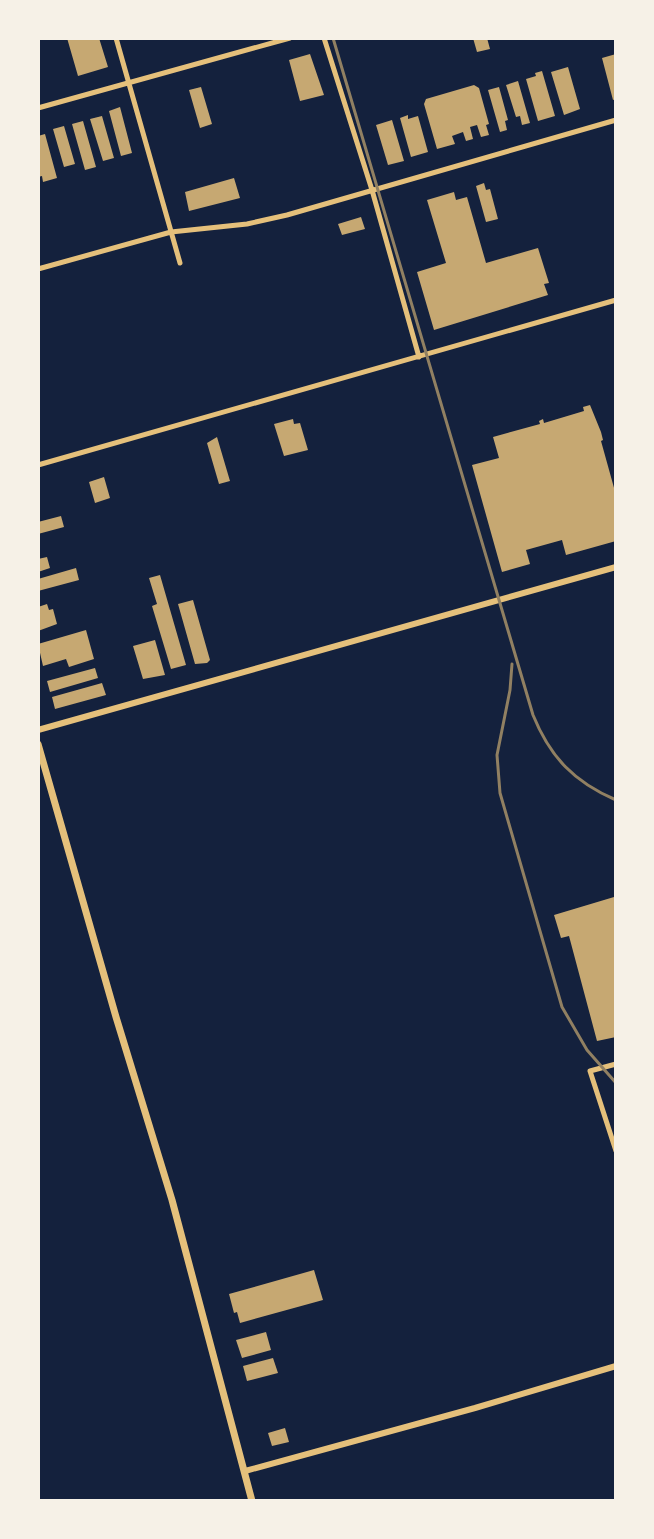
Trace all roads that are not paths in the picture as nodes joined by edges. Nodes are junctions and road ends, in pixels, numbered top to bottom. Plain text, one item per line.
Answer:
1 (116, 38) edge
2 (290, 38) edge
3 (324, 38) edge
4 (128, 82) junction
5 (38, 108) edge
6 (616, 120) edge
7 (372, 190) junction
8 (171, 232) junction
9 (180, 263) dead end
10 (38, 269) edge
11 (616, 300) edge
12 (419, 357) junction
13 (38, 465) edge
14 (616, 567) edge
15 (38, 730) edge
16 (38, 744) edge
17 (616, 1064) edge
18 (616, 1151) edge
19 (616, 1366) edge
20 (245, 1471) junction
21 (252, 1501) edge

1 - 4 street
2 - 4 street
3 - 7 street
4 - 5 street
4 - 8 street
6 - 7 street
7 - 8 street
7 - 12 street
8 - 9 street
8 - 10 street
11 - 12 street
12 - 13 street
14 - 15 street
16 - 20 main road
17 - 18 street
19 - 20 street
20 - 21 main road

